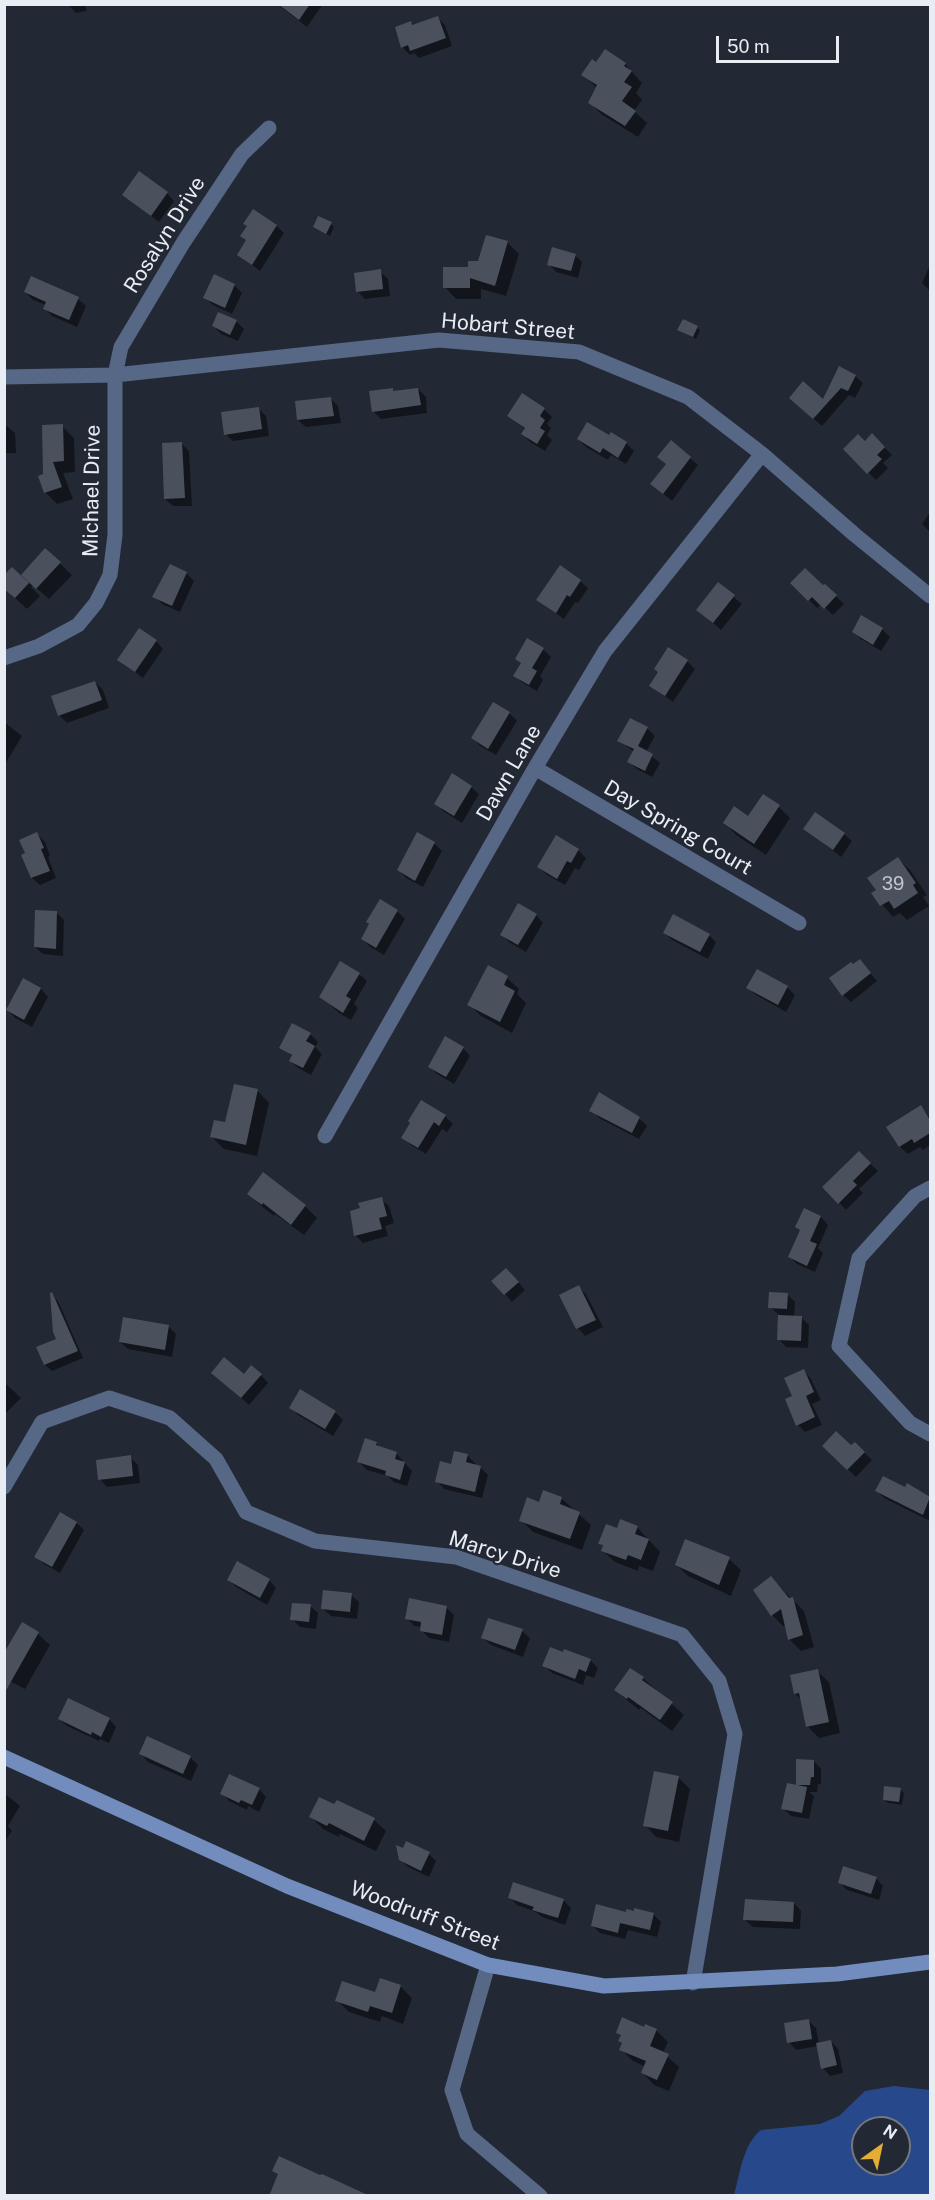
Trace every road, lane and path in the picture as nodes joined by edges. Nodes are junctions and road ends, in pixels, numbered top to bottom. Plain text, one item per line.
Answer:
1 (269, 128) dead end
2 (115, 375) junction
3 (4, 377) edge
4 (762, 454) junction
5 (930, 596) edge
6 (4, 658) edge
7 (535, 768) junction
8 (799, 923) dead end
9 (325, 1136) dead end
10 (930, 1188) edge
11 (930, 1434) edge
12 (4, 1487) edge
13 (4, 1757) edge
14 (930, 1962) edge
15 (488, 1965) junction
16 (693, 1983) junction
17 (540, 2196) edge

1 - 2 street, Rosalyn Drive
2 - 3 street, Hobart Street
2 - 4 street, Hobart Street
2 - 6 street, Michael Drive
4 - 5 street, Hobart Street
4 - 7 street, Dawn Lane
7 - 8 street, Day Spring Court
7 - 9 street, Dawn Lane
10 - 11 street
12 - 16 street, Marcy Drive
13 - 15 street, Woodruff Street
14 - 16 street, Woodruff Street
15 - 16 street, Woodruff Street
15 - 17 street

